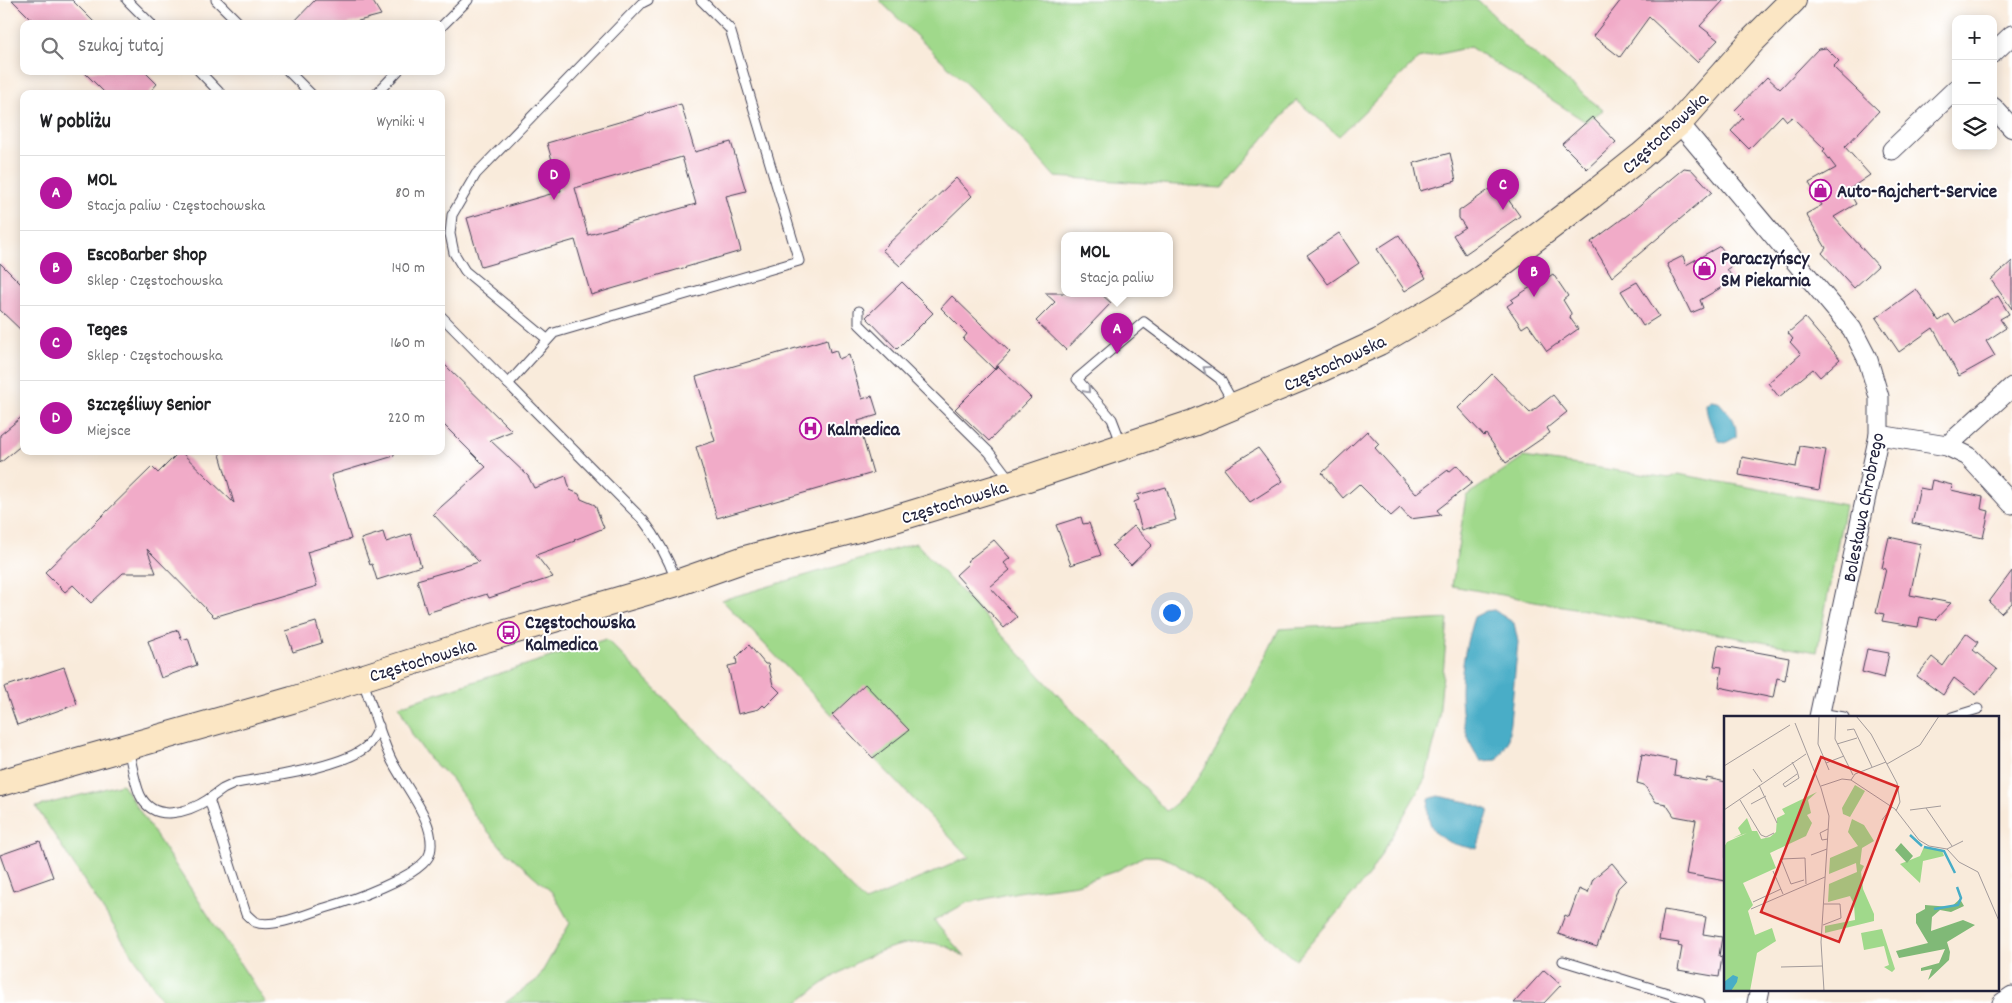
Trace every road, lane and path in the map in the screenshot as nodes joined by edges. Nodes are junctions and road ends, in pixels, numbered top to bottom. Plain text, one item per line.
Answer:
1 (127, 0) edge
2 (216, 0) edge
3 (468, 0) edge
4 (648, 0) edge
5 (701, 0) edge
6 (1793, 0) edge
7 (147, 20) edge
8 (236, 20) edge
9 (445, 24) edge
10 (2012, 35) edge
11 (1997, 49) edge
12 (203, 75) edge
13 (292, 75) edge
14 (394, 75) edge
15 (217, 90) edge
16 (307, 90) edge
17 (380, 90) edge
18 (1952, 93) edge
19 (1997, 111) edge
20 (1679, 123) junction
21 (2012, 128) edge
22 (1892, 150) dead end
23 (859, 311) dead end
24 (445, 320) edge
25 (547, 339) junction
26 (508, 384) junction
27 (2012, 387) edge
28 (1235, 406) junction
29 (1879, 435) junction
30 (1947, 446) junction
31 (1123, 447) junction
32 (1013, 483) junction
33 (2012, 504) edge
34 (677, 582) junction
35 (362, 678) junction
36 (1978, 710) dead end
37 (1819, 715) edge
38 (1832, 716) edge
39 (1956, 716) edge
40 (379, 726) junction
41 (127, 746) junction
42 (0, 783) edge
43 (210, 799) junction
44 (1563, 961) dead end
45 (1760, 990) edge
46 (2012, 996) edge
47 (1700, 1003) edge
48 (1757, 1003) edge
49 (2002, 1003) edge

1 - 7 lane
2 - 8 lane
3 - 9 lane
4 - 25 lane
5 - 25 lane
6 - 20 main road, Częstochowska
10 - 11 street
12 - 15 lane
13 - 16 lane
14 - 17 lane
18 - 22 street
19 - 21 street
20 - 28 main road, Częstochowska
20 - 29 street, Bolesława Chrobrego
23 - 32 lane
24 - 26 lane
25 - 26 lane
26 - 34 lane
27 - 30 street
28 - 31 main road, Częstochowska
28 -> 31 lane
29 - 30 street
29 - 37 street, Bolesława Chrobrego
30 - 33 street
31 - 32 main road, Częstochowska
32 - 34 main road, Częstochowska
34 - 35 main road, Częstochowska
35 - 40 lane
35 - 41 main road, Częstochowska
36 - 39 lane
37 - 38 lane
40 - 43 lane
40 - 43 lane
41 - 42 main road, Częstochowska
41 - 43 lane
44 - 47 lane
45 - 48 street
46 - 49 street

